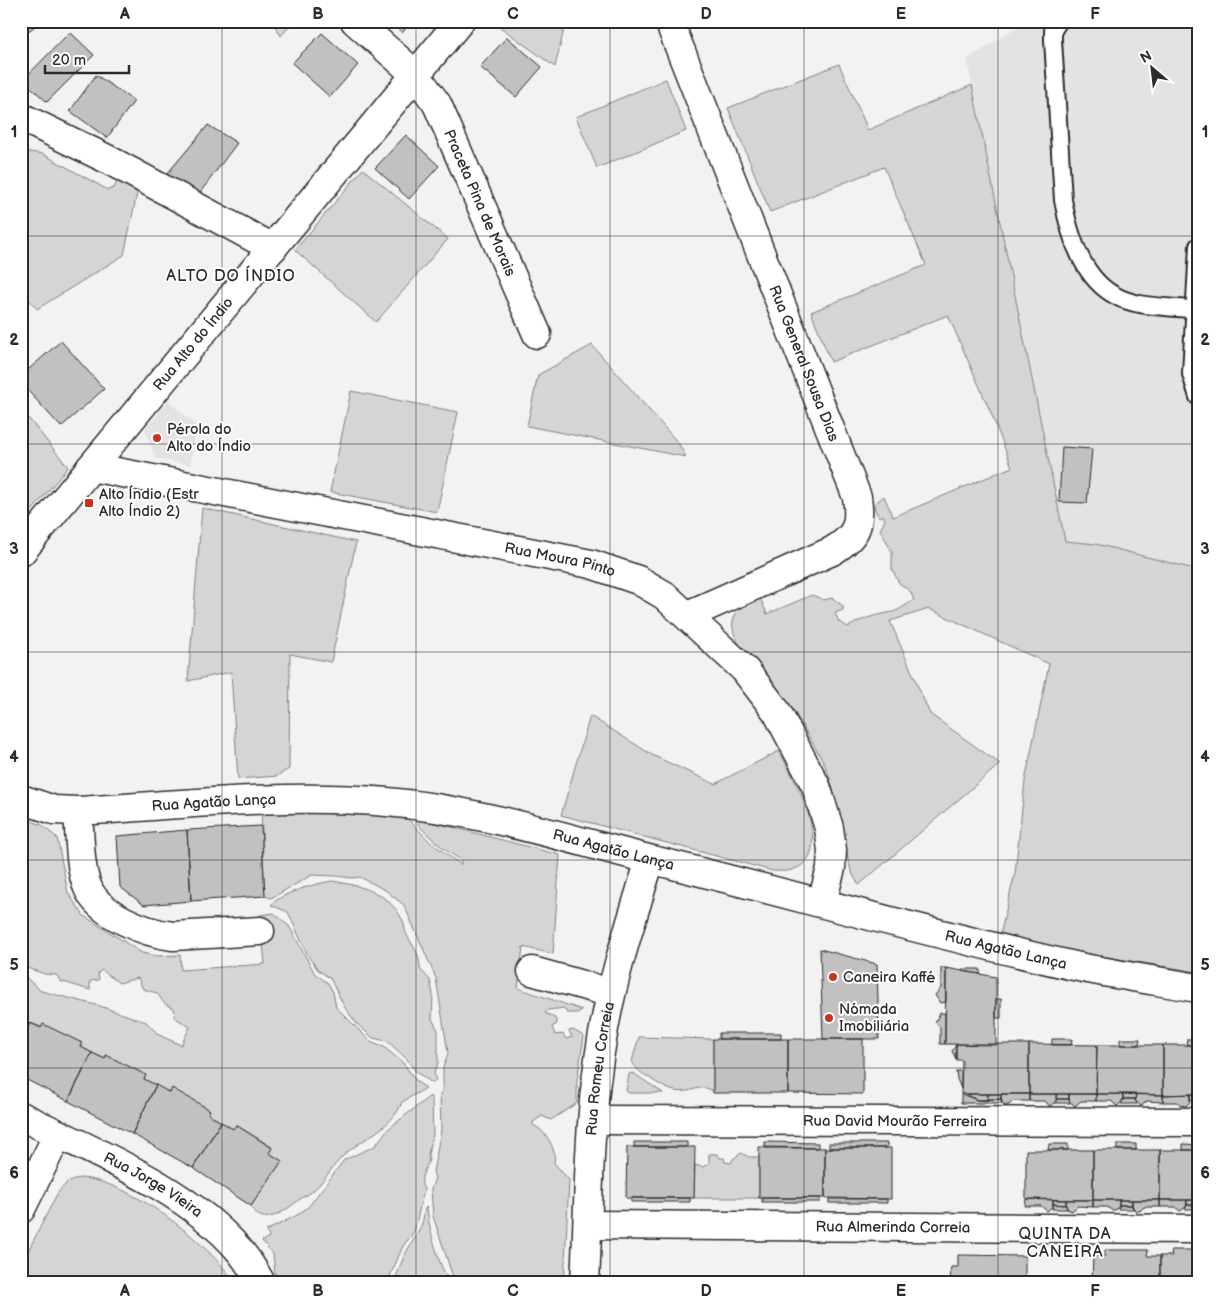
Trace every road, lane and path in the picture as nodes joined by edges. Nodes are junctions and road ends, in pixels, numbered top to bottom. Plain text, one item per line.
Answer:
1 (355, 21) edge
2 (460, 21) edge
3 (669, 21) edge
4 (1059, 21) edge
5 (416, 75) junction
6 (21, 117) edge
7 (1198, 246) edge
8 (273, 248) junction
9 (1196, 309) edge
10 (538, 334) dead end
11 (1198, 397) edge
12 (91, 467) junction
13 (21, 552) edge
14 (688, 615) junction
15 (21, 799) edge
16 (78, 811) junction
17 (650, 860) junction
18 (822, 902) junction
19 (260, 931) dead end
20 (532, 971) dead end
21 (1198, 988) edge
22 (610, 993) junction
23 (21, 1116) edge
24 (593, 1120) junction
25 (1198, 1122) edge
26 (58, 1134) junction
27 (21, 1209) edge
28 (588, 1225) junction
29 (1198, 1229) edge
30 (261, 1283) edge
31 (585, 1283) edge

1 - 5 street, Praceta Pina de Morais
2 - 5 street, Rua Alto do Índio
3 - 14 street, Rua General Sousa Dias
4 - 9 lane
5 - 8 street, Rua Alto do Índio
5 - 10 street, Praceta Pina de Morais
6 - 8 street
7 - 9 lane
8 - 12 street, Rua Alto do Índio
9 - 11 lane
12 - 13 street, Rua Alto do Índio
12 - 14 street, Rua Moura Pinto
14 - 18 street, Rua Moura Pinto
15 - 16 street, Rua Agatão Lança
16 - 17 street, Rua Agatão Lança
16 - 19 street
17 - 18 street, Rua Agatão Lança
17 - 22 street, Rua Romeu Correia
18 - 21 street, Rua Agatão Lança
20 - 22 street
22 - 24 street, Rua Romeu Correia
23 - 26 street, Rua Jorge Vieira
24 - 25 street, Rua David Mourão Ferreira
24 - 28 street, Rua Romeu Correia
26 - 27 street
26 - 30 street, Rua Jorge Vieira
28 - 29 street, Rua Almerinda Correia
28 - 31 street, Rua Romeu Correia

